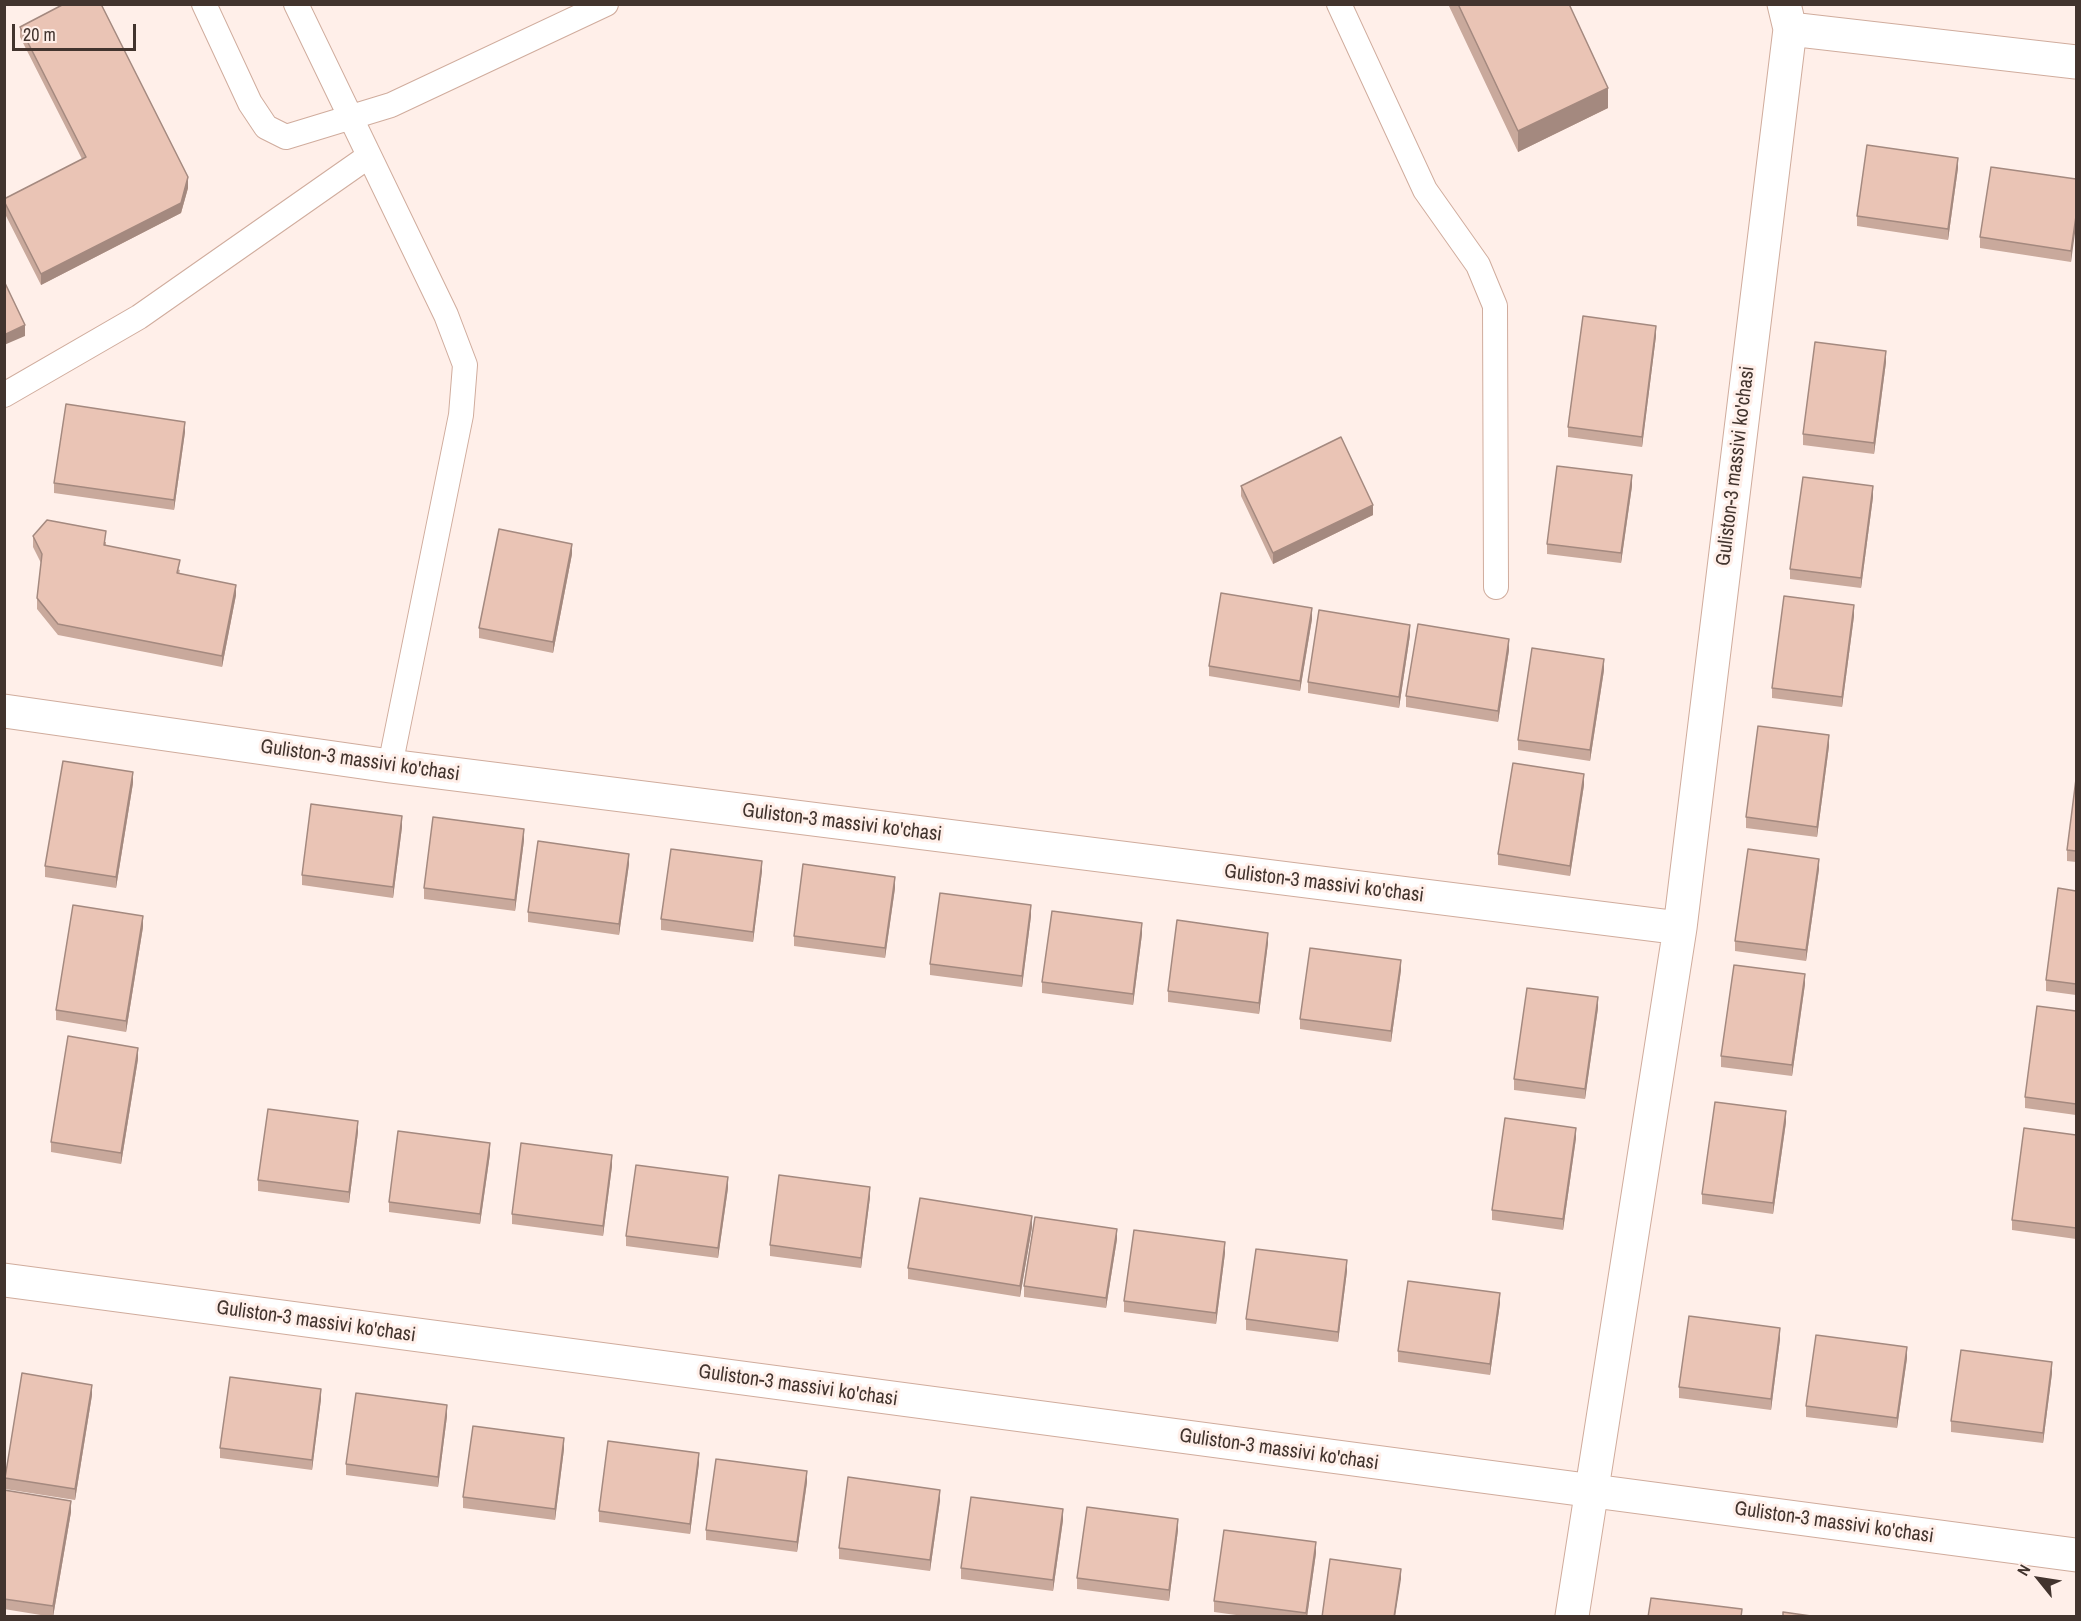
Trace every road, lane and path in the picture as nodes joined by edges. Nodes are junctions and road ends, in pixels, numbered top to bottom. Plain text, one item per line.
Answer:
1 (204, 4) edge
2 (296, 4) edge
3 (606, 4) edge
4 (1339, 4) edge
5 (1787, 17) edge
6 (2076, 62) edge
7 (350, 117) junction
8 (369, 156) junction
9 (4, 395) edge
10 (1496, 587) dead end
11 (4, 711) edge
12 (390, 766) junction
13 (1680, 928) junction
14 (4, 1280) edge
15 (1591, 1491) junction
16 (2076, 1555) edge
17 (1572, 1617) edge

1 - 7 lane
2 - 7 lane
3 - 7 lane
4 - 10 lane
5 - 6 street
5 - 13 street, Guliston-3 massivi ko'chasi
7 - 8 lane
8 - 9 lane
8 - 12 lane
11 - 12 street, Guliston-3 massivi ko'chasi
12 - 13 street, Guliston-3 massivi ko'chasi
13 - 15 street, Guliston-3 massivi ko'chasi
14 - 15 street, Guliston-3 massivi ko'chasi
15 - 16 street, Guliston-3 massivi ko'chasi
15 - 17 street, Guliston-3 massivi ko'chasi

